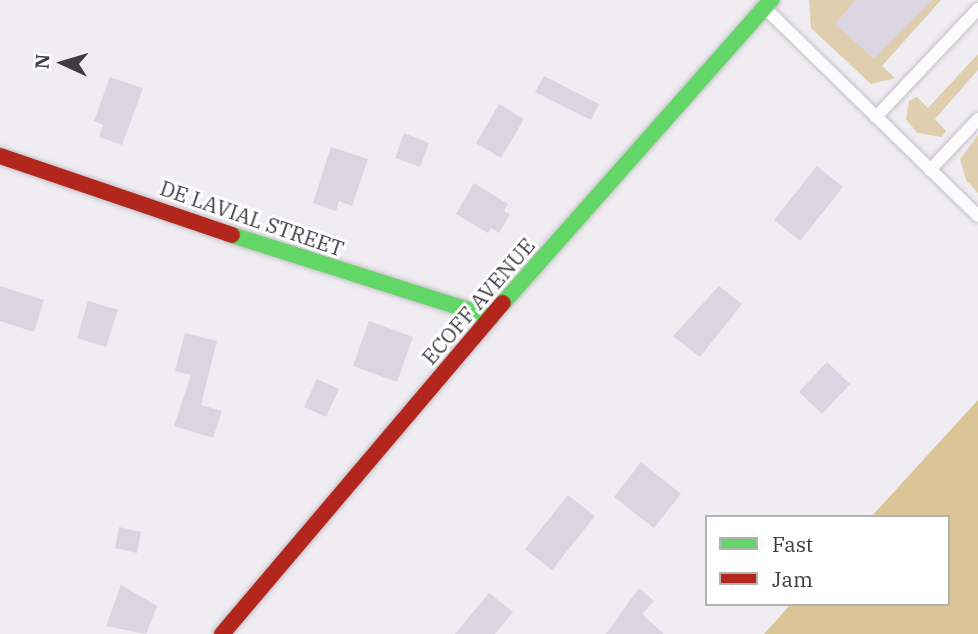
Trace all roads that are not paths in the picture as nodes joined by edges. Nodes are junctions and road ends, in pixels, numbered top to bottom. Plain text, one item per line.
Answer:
1 (768, 4) edge
2 (978, 9) edge
3 (876, 117) junction
4 (978, 118) edge
5 (0, 156) edge
6 (930, 170) junction
7 (978, 216) edge
8 (491, 317) junction
9 (222, 634) edge

1 - 3 lane
1 - 8 street, ECOFF AVENUE
2 - 3 lane
3 - 6 lane
4 - 6 lane
5 - 8 street, DE LAVIAL STREET
6 - 7 lane
8 - 9 street, ECOFF AVENUE

